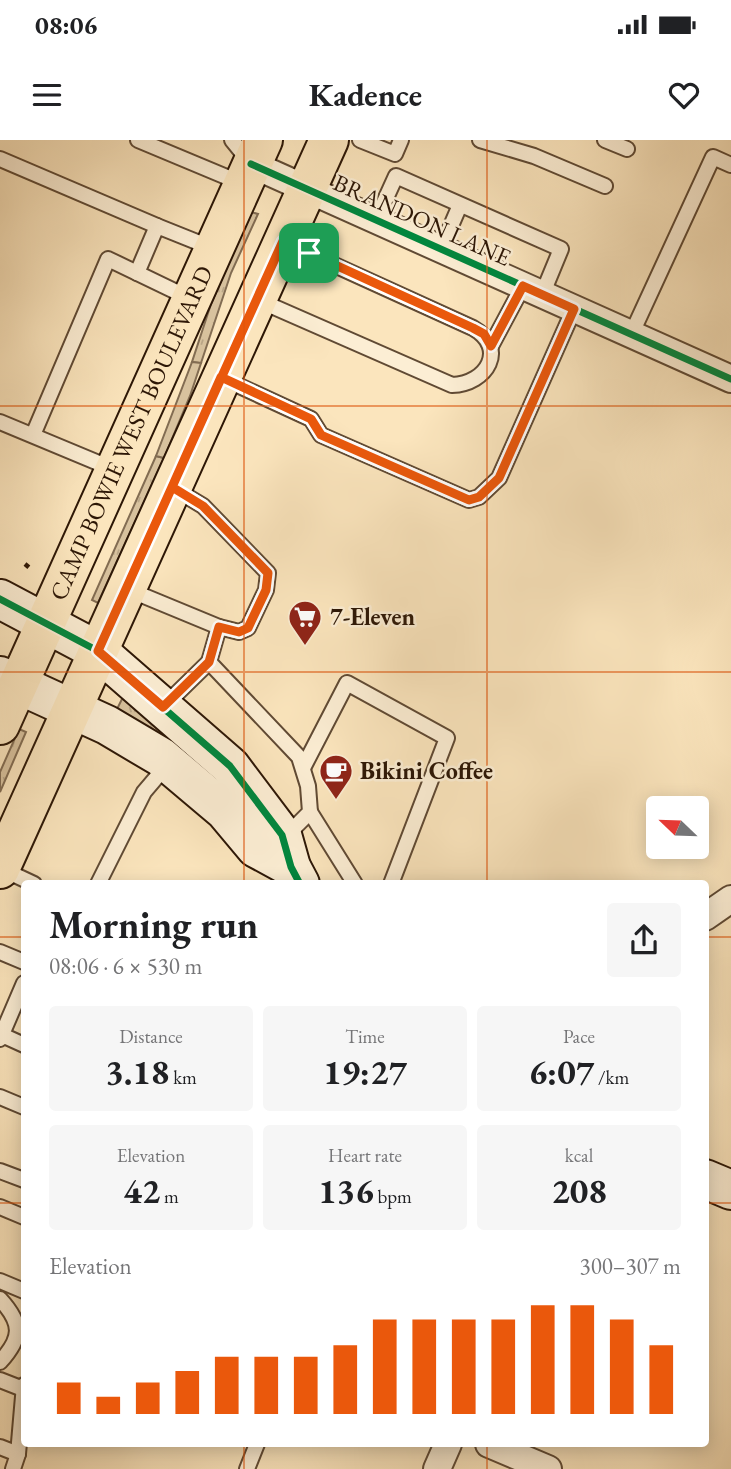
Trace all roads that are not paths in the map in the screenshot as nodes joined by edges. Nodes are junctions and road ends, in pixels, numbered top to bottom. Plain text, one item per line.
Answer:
1 (138, 140) edge
2 (329, 140) edge
3 (360, 140) edge
4 (480, 140) edge
5 (605, 140) edge
6 (398, 147) edge
7 (627, 149) dead end
8 (247, 157) edge
9 (0, 159) edge
10 (731, 165) edge
11 (396, 176) junction
12 (604, 186) dead end
13 (306, 188) junction
14 (460, 205) junction
15 (376, 220) junction
16 (157, 226) junction
17 (283, 241) junction
18 (213, 249) junction
19 (441, 249) junction
20 (137, 273) junction
21 (533, 290) junction
22 (191, 298) junction
23 (256, 299) junction
24 (574, 309) junction
25 (631, 335) junction
26 (491, 346) junction
27 (221, 377) junction
28 (731, 380) edge
29 (0, 422) edge
30 (33, 435) junction
31 (114, 470) junction
32 (172, 487) junction
33 (126, 589) junction
34 (0, 599) edge
35 (45, 623) junction
36 (219, 627) junction
37 (98, 651) junction
38 (209, 662) junction
39 (9, 680) edge
40 (163, 707) junction
41 (72, 708) junction
42 (0, 726) edge
43 (169, 763) junction
44 (303, 768) junction
45 (296, 850) edge
46 (0, 869) edge
47 (25, 880) edge
48 (100, 880) edge
49 (348, 880) edge
50 (393, 880) edge
51 (731, 899) edge
52 (709, 914) edge
53 (0, 952) edge
54 (21, 961) edge
55 (21, 990) edge
56 (1, 1037) edge
57 (21, 1044) edge
58 (0, 1097) edge
59 (21, 1106) edge
60 (0, 1171) edge
61 (21, 1179) edge
62 (709, 1181) edge
63 (731, 1190) edge
64 (0, 1207) edge
65 (21, 1216) edge
66 (0, 1281) edge
67 (21, 1290) edge
68 (0, 1298) edge
69 (0, 1362) edge
70 (0, 1380) edge
71 (21, 1386) edge
72 (21, 1420) edge
73 (0, 1447) edge
74 (256, 1447) edge
75 (447, 1447) edge
76 (496, 1447) edge
77 (18, 1454) junction
78 (13, 1469) edge
79 (247, 1469) edge
80 (437, 1469) edge
81 (548, 1469) edge

1 - 8 lane
2 - 13 main road
3 - 6 lane
4 - 12 lane
5 - 7 lane
6 - 11 lane
8 - 13 street, BRANDON LANE
8 - 18 main road, CAMP BOWIE WEST BOULEVARD
9 - 16 lane
10 - 25 lane
11 - 14 lane
11 - 15 lane
13 - 15 street, BRANDON LANE
13 - 17 main road
14 - 19 lane
14 - 21 lane
15 - 19 street, BRANDON LANE
16 - 18 lane
16 - 20 lane
17 - 23 main road
17 - 26 lane
18 - 22 main road, CAMP BOWIE WEST BOULEVARD
19 - 21 street, BRANDON LANE
20 - 22 lane
20 - 30 lane
21 - 24 street, BRANDON LANE
21 - 26 lane
22 - 31 main road, CAMP BOWIE WEST BOULEVARD
23 - 26 lane
23 - 27 main road
24 - 25 street, BRANDON LANE
24 - 27 lane
25 - 28 street, BRANDON LANE
27 - 32 main road
29 - 30 lane
30 - 31 lane
31 - 35 main road, CAMP BOWIE WEST BOULEVARD
32 - 33 main road
32 - 36 lane
33 - 36 lane
33 - 37 main road
34 - 35 street
35 - 37 street
35 - 39 main road, CAMP BOWIE WEST BOULEVARD
36 - 38 lane
37 - 40 street
37 - 41 main road
38 - 40 lane
38 - 44 lane
39 - 41 street
39 - 42 main road, CAMP BOWIE WEST BOULEVARD
40 - 45 street
41 - 43 street
41 - 46 main road
43 - 45 street
43 - 48 lane
44 - 45 lane
44 - 50 lane
45 - 49 lane
46 - 47 lane
51 - 52 street
53 - 54 lane
55 - 56 lane
56 - 57 lane
58 - 59 lane
60 - 61 lane
62 - 63 street
64 - 65 lane
66 - 67 lane
68 - 69 lane
70 - 71 lane
72 - 77 lane
73 - 77 lane
74 - 79 lane
75 - 80 street
76 - 81 street
77 - 78 lane

